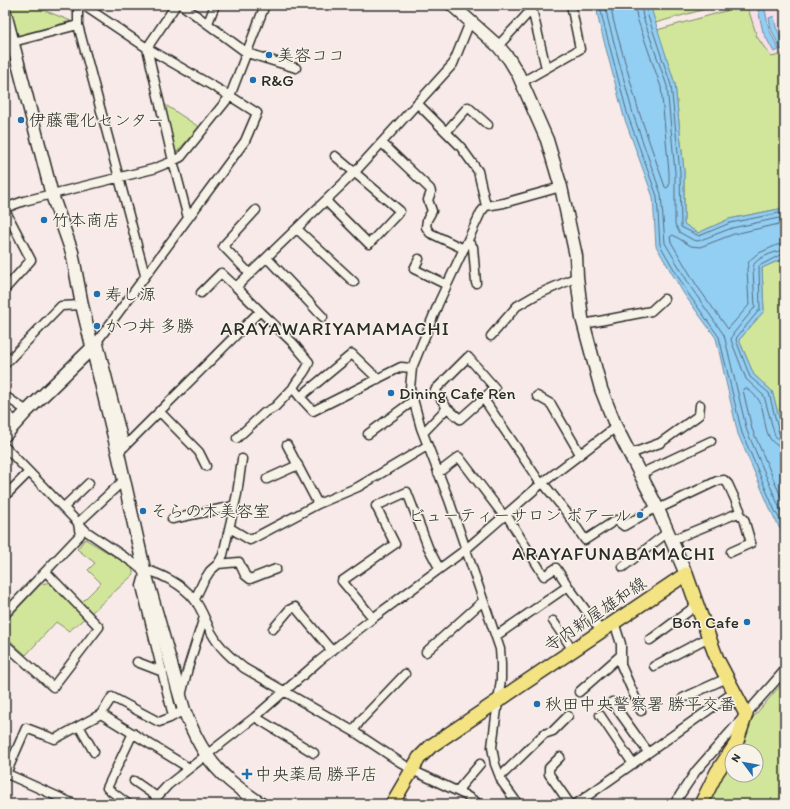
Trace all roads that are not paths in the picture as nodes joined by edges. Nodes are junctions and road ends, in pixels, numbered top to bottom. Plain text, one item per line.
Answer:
1 (78, 5) edge
2 (83, 5) edge
3 (176, 5) edge
4 (182, 5) edge
5 (215, 5) edge
6 (265, 5) edge
7 (452, 5) edge
8 (571, 5) edge
9 (531, 7) edge
10 (5, 13) edge
11 (470, 22) junction
12 (208, 23) junction
13 (78, 25) junction
14 (9, 43) edge
15 (498, 46) junction
16 (147, 48) junction
17 (247, 53) junction
18 (296, 68) dead end
19 (546, 68) junction
20 (522, 82) junction
21 (230, 96) junction
22 (417, 103) junction
23 (488, 125) dead end
24 (446, 132) junction
25 (382, 143) junction
26 (334, 156) dead end
27 (173, 161) junction
28 (354, 174) junction
29 (118, 178) junction
30 (561, 187) junction
31 (52, 195) junction
32 (326, 201) junction
33 (486, 206) junction
34 (5, 209) edge
35 (256, 210) dead end
36 (188, 218) junction
37 (297, 229) junction
38 (466, 245) junction
39 (267, 258) junction
40 (418, 259) dead end
41 (250, 274) junction
42 (145, 275) junction
43 (577, 277) junction
44 (354, 282) dead end
45 (476, 283) dead end
46 (448, 285) junction
47 (236, 287) junction
48 (5, 288) edge
49 (201, 293) dead end
50 (664, 299) dead end
51 (82, 305) junction
52 (260, 311) junction
53 (323, 317) dead end
54 (584, 324) junction
55 (491, 336) dead end
56 (96, 343) junction
57 (5, 364) edge
58 (412, 368) junction
59 (378, 379) junction
60 (293, 388) junction
61 (5, 396) edge
62 (536, 396) dead end
63 (300, 397) junction
64 (483, 398) junction
65 (413, 401) junction
66 (700, 405) dead end
67 (447, 408) junction
68 (27, 411) junction
69 (5, 412) edge
70 (159, 412) junction
71 (16, 422) junction
72 (616, 427) junction
73 (423, 433) junction
74 (368, 434) dead end
75 (5, 435) edge
76 (237, 438) dead end
77 (711, 441) dead end
78 (287, 445) dead end
79 (427, 446) junction
80 (5, 447) edge
81 (122, 449) junction
82 (580, 454) junction
83 (630, 454) junction
84 (242, 459) dead end
85 (298, 464) junction
86 (206, 466) dead end
87 (29, 472) junction
88 (438, 473) junction
89 (640, 474) junction
90 (267, 479) dead end
91 (124, 480) junction
92 (89, 483) dead end
93 (542, 484) junction
94 (5, 496) edge
95 (318, 504) junction
96 (234, 506) junction
97 (64, 507) junction
98 (658, 508) junction
99 (738, 513) junction
100 (505, 515) junction
101 (172, 519) dead end
102 (78, 523) junction
103 (230, 528) junction
104 (670, 536) junction
105 (465, 550) junction
106 (731, 552) dead end
107 (218, 564) junction
108 (623, 567) dead end
109 (439, 568) junction
110 (276, 569) dead end
111 (144, 570) junction
112 (46, 572) junction
113 (686, 574) junction
114 (568, 586) junction
115 (194, 599) junction
116 (483, 601) junction
117 (696, 605) junction
118 (5, 614) edge
119 (204, 617) junction
120 (373, 618) junction
121 (553, 621) dead end
122 (614, 622) junction
123 (273, 629) dead end
124 (601, 631) junction
125 (496, 636) junction
126 (709, 637) junction
127 (650, 640) dead end
128 (5, 644) edge
129 (573, 650) junction
130 (332, 651) junction
131 (426, 652) dead end
132 (621, 655) junction
133 (137, 662) dead end
134 (654, 666) dead end
135 (785, 670) edge
136 (163, 672) junction
137 (404, 674) dead end
138 (727, 678) junction
139 (285, 691) junction
140 (579, 692) dead end
141 (734, 692) junction
142 (683, 698) dead end
143 (497, 701) junction
144 (612, 702) dead end
145 (179, 708) junction
146 (641, 711) dead end
147 (101, 714) junction
148 (746, 714) junction
149 (600, 715) dead end
150 (568, 716) dead end
151 (255, 717) junction
152 (79, 726) junction
153 (353, 731) junction
154 (133, 733) junction
155 (94, 752) dead end
156 (648, 752) junction
157 (314, 753) dead end
158 (206, 755) junction
159 (560, 757) dead end
160 (480, 764) dead end
161 (632, 764) junction
162 (189, 768) junction
163 (412, 770) junction
164 (5, 774) edge
165 (500, 777) junction
166 (134, 780) dead end
167 (457, 791) junction
168 (155, 801) edge
169 (74, 804) edge
170 (128, 804) edge
171 (261, 804) edge
172 (392, 804) edge
173 (479, 804) edge
174 (518, 804) edge
175 (570, 804) edge
176 (576, 804) edge
177 (674, 804) edge
178 (701, 804) edge

1 - 13 street
2 - 16 street
3 - 16 street
4 - 12 street
5 - 12 street
6 - 17 street
7 - 11 street
8 - 19 street
9 - 15 street
9 - 19 street
10 - 14 street
11 - 15 street
11 - 22 street
12 - 17 street
13 - 14 street
13 - 29 street
14 - 31 street
15 - 20 street
16 - 21 street
16 - 27 street
17 - 18 street
17 - 21 street
19 - 20 street
20 - 30 street
21 - 27 street
21 - 36 street
22 - 24 street
22 - 25 street
23 - 24 street
24 - 33 street
25 - 28 street
25 - 38 street
26 - 28 street
27 - 29 street
27 - 36 street
28 - 32 street
28 - 32 street
29 - 31 street
29 - 42 street
30 - 33 street
30 - 43 street
31 - 34 street
31 - 51 street
32 - 37 street
33 - 38 street
34 - 48 street
35 - 41 street
36 - 42 street
37 - 39 street
37 - 44 street
38 - 45 street
38 - 46 street
39 - 41 street
39 - 53 street
40 - 46 street
41 - 47 street
42 - 56 street
43 - 54 street
43 - 55 street
46 - 58 street
47 - 49 street
47 - 52 street
50 - 54 street
51 - 56 street
51 - 57 street
52 - 60 street
52 - 70 street
54 - 72 street
56 - 68 street
56 - 81 street
58 - 59 street
58 - 65 street
59 - 63 street
59 - 63 street
60 - 63 street
60 - 76 street
61 - 68 street
62 - 82 street
64 - 67 street
64 - 67 street
64 - 93 street
65 - 73 street
65 - 74 street
66 - 83 street
67 - 73 street
68 - 71 street
69 - 71 street
70 - 81 street
70 - 86 street
71 - 75 street
72 - 82 street
72 - 83 street
73 - 79 street
77 - 89 street
78 - 85 street
79 - 88 street
79 - 95 street
80 - 87 street
81 - 91 street
82 - 93 street
83 - 89 street
84 - 96 street
85 - 90 street
85 - 95 street
87 - 94 street
87 - 97 street
88 - 100 street
88 - 105 street
89 - 98 street
91 - 102 street
91 - 111 street
92 - 97 street
93 - 98 street
93 - 100 street
95 - 103 street
96 - 101 street
96 - 103 street
97 - 102 street
98 - 99 street
98 - 104 street
99 - 104 street
99 - 106 street
100 - 105 street
100 - 114 street
102 - 111 street
102 - 112 street
103 - 107 street
104 - 108 street
104 - 113 street
105 - 109 street
105 - 116 street
107 - 110 street
107 - 115 street
109 - 120 street
109 - 120 street
111 - 115 street
111 - 136 street
111 - 145 street
112 - 118 street
112 - 128 street
113 - 117 main road
113 - 122 main road, 寺内新屋雄和線
114 - 124 street
114 - 125 street
115 - 119 street
116 - 125 street
116 - 131 street
117 - 126 main road
117 - 127 street
119 - 139 street
119 - 145 street
120 - 130 street
121 - 129 street
122 - 124 main road, 寺内新屋雄和線
122 - 132 street
123 - 130 street
124 - 129 main road, 寺内新屋雄和線
125 - 143 street
126 - 134 street
126 - 138 main road
129 - 143 main road, 寺内新屋雄和線
130 - 139 street
132 - 140 street
132 - 146 street
133 - 136 street
135 - 148 street
136 - 145 street
137 - 153 street
138 - 141 main road
138 - 142 street
139 - 151 street
139 - 153 street
141 - 148 main road
141 - 156 street
143 - 163 main road, 寺内新屋雄和線
143 - 165 street
144 - 156 street
145 - 147 street
145 - 158 street
147 - 152 street
147 - 154 street
148 - 177 street
148 - 178 main road
149 - 161 street
150 - 165 street
151 - 157 street
151 - 158 street
152 - 155 street
152 - 164 street
153 - 163 street
154 - 162 street
154 - 170 street
156 - 161 street
158 - 162 street
158 - 171 street
159 - 175 street
160 - 167 street
161 - 176 street
162 - 168 street
163 - 167 street
163 - 172 main road, 寺内新屋雄和線
164 - 169 street
165 - 174 street
166 - 168 street
167 - 173 street

